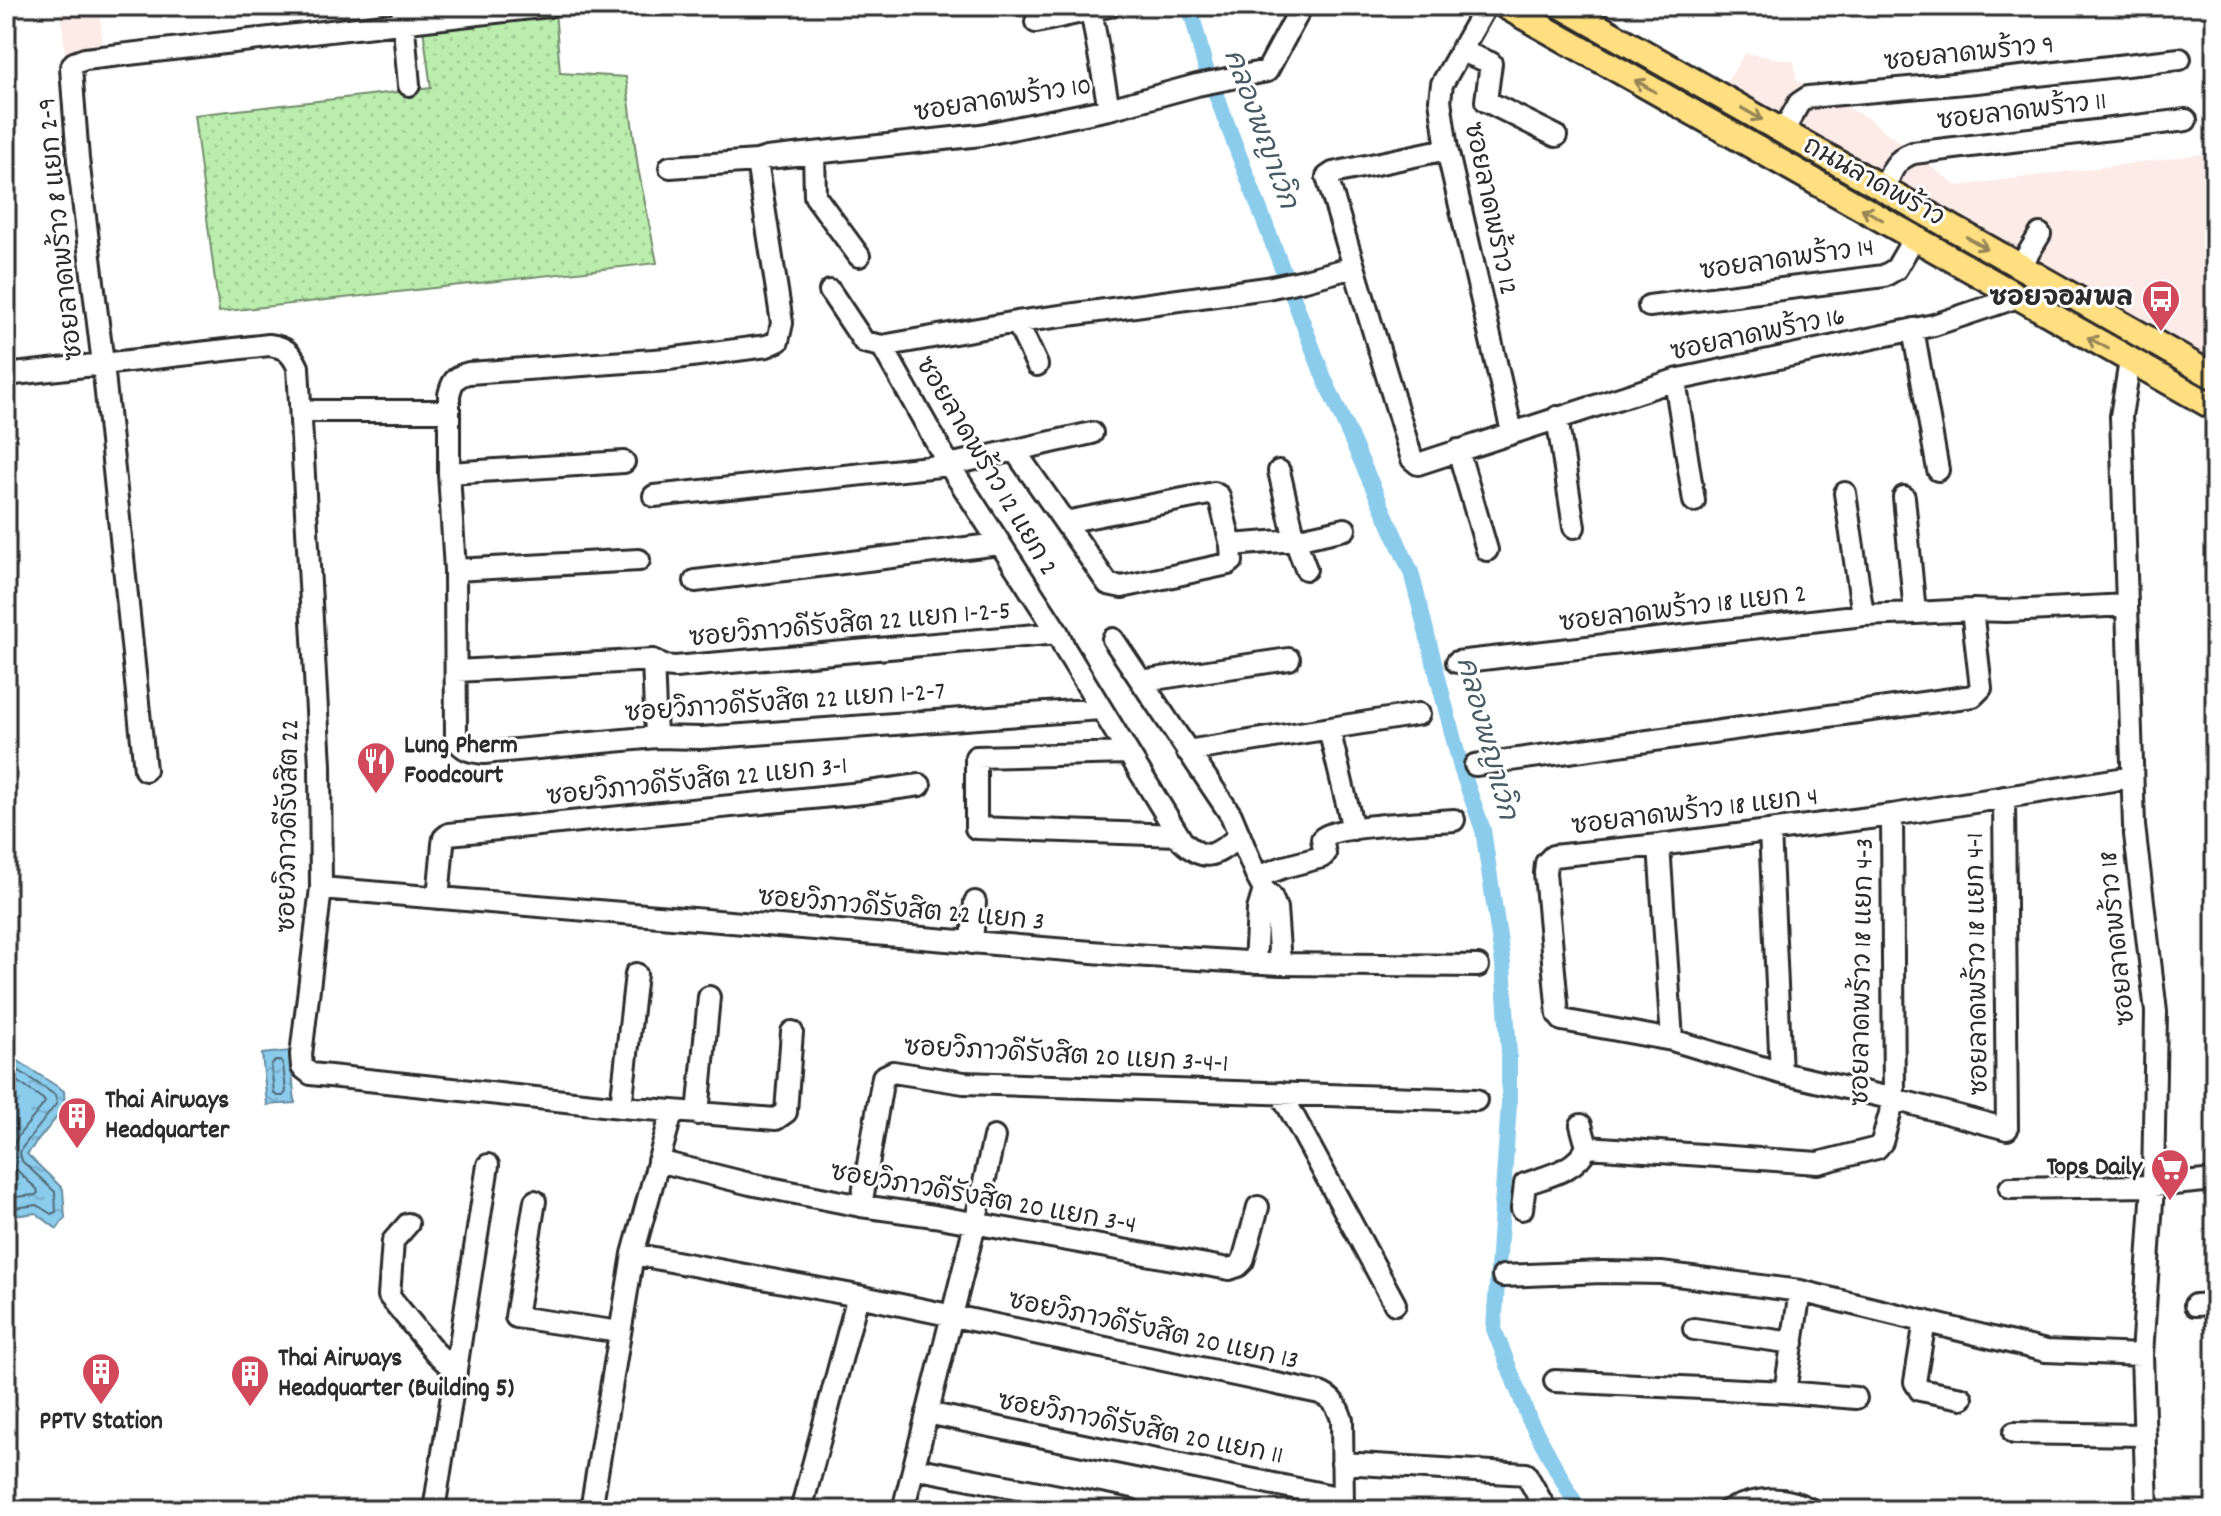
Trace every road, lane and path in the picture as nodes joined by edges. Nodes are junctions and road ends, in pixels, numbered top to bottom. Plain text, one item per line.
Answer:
1 (549, 6) edge
2 (1302, 6) edge
3 (1486, 6) edge
4 (1505, 6) edge
5 (1562, 6) edge
6 (1100, 8) edge
7 (402, 14) edge
8 (1036, 22) dead end
9 (1461, 51) junction
10 (2180, 59) dead end
11 (409, 85) dead end
12 (1109, 109) junction
13 (2186, 120) dead end
14 (1783, 132) junction
15 (1556, 136) dead end
16 (1447, 149) junction
17 (814, 153) junction
18 (757, 161) junction
19 (670, 167) dead end
20 (1884, 190) junction
21 (2040, 234) dead end
22 (1914, 238) junction
23 (859, 256) dead end
24 (1354, 267) junction
25 (2020, 267) junction
26 (830, 291) dead end
27 (2018, 297) junction
28 (1649, 306) dead end
29 (1017, 322) junction
30 (1913, 329) junction
31 (882, 346) junction
32 (2130, 361) junction
33 (103, 364) junction
34 (1037, 365) dead end
35 (6, 375) edge
36 (2215, 377) edge
37 (1675, 380) junction
38 (2215, 408) edge
39 (301, 411) junction
40 (449, 411) junction
41 (1557, 417) junction
42 (1512, 432) junction
43 (1092, 433) dead end
44 (1458, 450) junction
45 (1015, 451) junction
46 (624, 462) dead end
47 (949, 465) junction
48 (1938, 470) dead end
49 (1279, 471) dead end
50 (449, 473) junction
51 (1845, 493) dead end
52 (654, 496) dead end
53 (1904, 497) dead end
54 (1694, 501) dead end
55 (1065, 522) junction
56 (1574, 527) dead end
57 (1345, 529) dead end
58 (1295, 540) junction
59 (999, 544) junction
60 (1231, 545) junction
61 (1487, 550) dead end
62 (639, 560) dead end
63 (1306, 569) dead end
64 (455, 570) junction
65 (695, 581) dead end
66 (2127, 605) junction
67 (1972, 610) junction
68 (1915, 613) junction
69 (1863, 615) junction
70 (1058, 633) junction
71 (1113, 639) dead end
72 (1289, 659) dead end
73 (653, 660) junction
74 (1457, 662) dead end
75 (457, 671) junction
76 (1141, 681) junction
77 (1101, 709) junction
78 (1419, 714) dead end
79 (1329, 729) junction
80 (656, 737) junction
81 (1187, 751) junction
82 (1128, 753) junction
83 (1475, 765) dead end
84 (145, 770) dead end
85 (2132, 777) junction
86 (920, 785) dead end
87 (2004, 797) junction
88 (1892, 815) junction
89 (1454, 820) dead end
90 (1353, 829) junction
91 (1770, 831) junction
92 (1178, 835) junction
93 (1240, 836) junction
94 (1659, 845) junction
95 (1260, 884) junction
96 (321, 888) junction
97 (438, 898) junction
98 (975, 902) dead end
99 (972, 943) junction
100 (1255, 963) junction
101 (1280, 964) junction
102 (1478, 966) dead end
103 (636, 974) dead end
104 (709, 997) dead end
105 (792, 1032) dead end
106 (1672, 1040) junction
107 (1781, 1073) junction
108 (1281, 1093) junction
109 (1894, 1099) junction
110 (1476, 1100) dead end
111 (621, 1107) junction
112 (672, 1112) junction
113 (698, 1114) junction
114 (1581, 1125) dead end
115 (2007, 1129) joint
116 (994, 1137) dead end
117 (1587, 1147) junction
118 (658, 1161) junction
119 (488, 1165) dead end
120 (2215, 1180) edge
121 (2153, 1186) junction
122 (2010, 1188) dead end
123 (535, 1201) dead end
124 (861, 1206) junction
125 (1258, 1207) dead end
126 (1522, 1209) dead end
127 (408, 1224) dead end
128 (975, 1224) junction
129 (633, 1254) junction
130 (1503, 1276) dead end
131 (1800, 1291) junction
132 (858, 1296) junction
133 (1395, 1304) dead end
134 (952, 1317) junction
135 (1925, 1321) junction
136 (1694, 1329) dead end
137 (620, 1332) junction
138 (1793, 1343) junction
139 (2142, 1355) junction
140 (456, 1372) junction
141 (1555, 1381) dead end
142 (1785, 1392) junction
143 (1856, 1398) dead end
144 (1962, 1398) dead end
145 (927, 1413) junction
146 (2014, 1433) dead end
147 (2145, 1435) junction
148 (1342, 1463) junction
149 (914, 1468) junction
150 (1342, 1504) edge
151 (434, 1510) edge
152 (591, 1510) edge
153 (801, 1510) edge
154 (903, 1510) edge
155 (1131, 1510) edge
156 (1546, 1510) edge
157 (1728, 1510) edge
158 (1812, 1510) edge
159 (2147, 1510) edge

1 - 7 street, ซอยลาดพร้าว 8 แยก 2-9
2 - 12 street, ซอยลาดพร้าว 10
3 - 9 street, ซอยลาดพร้าว 12
22 -> 4 main road, ถนนลาดพร้าว
5 -> 14 main road, ถนนลาดพร้าว
6 - 8 street
6 - 12 street
7 - 11 street
7 - 33 street, ซอยลาดพร้าว 8 แยก 2-9
9 - 15 street
9 - 16 street, ซอยลาดพร้าว 12
10 - 14 street, ซอยลาดพร้าว 9
12 - 17 street, ซอยลาดพร้าว 10
13 - 20 street, ซอยลาดพร้าว 11
14 - 20 main road, ถนนลาดพร้าว
16 - 24 street
16 - 42 street, ซอยลาดพร้าว 12
17 - 18 street, ซอยลาดพร้าว 10
17 - 23 street
18 - 19 street, ซอยลาดพร้าว 10
18 - 40 street
20 -> 25 main road, ถนนลาดพร้าว
21 - 25 street
22 - 27 main road, ถนนลาดพร้าว
22 - 28 street, ซอยลาดพร้าว 14
24 - 29 street, ซอยลาดพร้าว 12 แยก 2
24 - 44 street
25 - 36 main road, ถนนลาดพร้าว
26 - 31 street
27 - 30 street, ซอยลาดพร้าว 16
32 -> 27 main road, ถนนลาดพร้าว
29 - 31 street, ซอยลาดพร้าว 12 แยก 2
29 - 34 street
30 - 37 street, ซอยลาดพร้าว 16
30 - 48 street
31 - 47 street, ซอยลาดพร้าว 12 แยก 2
32 - 38 main road, ถนนลาดพร้าว
32 - 66 street, ซอยลาดพร้าว 18
33 - 35 street, ซอยวิภาวดีรังสิต 22
33 - 39 street, ซอยวิภาวดีรังสิต 22
33 - 84 street, ซอยลาดพร้าว 8 แยก 2-9
37 - 41 street, ซอยลาดพร้าว 16
37 - 54 street
39 - 40 street
39 - 96 street, ซอยวิภาวดีรังสิต 22
40 - 50 street
41 - 42 street, ซอยลาดพร้าว 16
41 - 56 street
42 - 44 street
43 - 45 street
44 - 61 street
45 - 47 street
45 - 55 street
46 - 50 street
47 - 52 street
47 - 59 street, ซอยลาดพร้าว 12 แยก 2
49 - 58 street
50 - 64 street
51 - 69 street
53 - 68 street
55 - 60 street
55 - 60 street
57 - 58 street
58 - 60 street
58 - 63 street
59 - 65 street
59 - 70 street, ซอยลาดพร้าว 12 แยก 2
62 - 64 street
64 - 75 street
66 - 67 street, ซอยลาดพร้าว 18 แยก 2
66 - 85 street, ซอยลาดพร้าว 18
67 - 68 street, ซอยลาดพร้าว 18 แยก 2
67 - 83 street
68 - 69 street, ซอยลาดพร้าว 18 แยก 2
69 - 74 street, ซอยลาดพร้าว 18 แยก 2
70 - 73 street, ซอยวิภาวดีรังสิต 22 แยก 1-2-5
70 - 77 street, ซอยลาดพร้าว 12 แยก 2
71 - 76 street
72 - 76 street
73 - 75 street, ซอยวิภาวดีรังสิต 22 แยก 1-2-5
73 - 80 street
75 - 80 street, ซอยวิภาวดีรังสิต 22 แยก 1-2-7
76 - 81 street
77 - 80 street, ซอยวิภาวดีรังสิต 22 แยก 1-2-7
77 - 82 street, ซอยลาดพร้าว 12 แยก 2
78 - 79 street
79 - 81 street
79 - 90 street
81 - 93 street
82 - 92 street, ซอยลาดพร้าว 12 แยก 2
82 - 92 street
85 - 87 street, ซอยลาดพร้าว 18 แยก 4
85 - 121 street, ซอยลาดพร้าว 18
86 - 97 street, ซอยวิภาวดีรังสิต 22 แยก 3-1
87 - 88 street, ซอยลาดพร้าว 18 แยก 4
87 - 115 street, ซอยลาดพร้าว 18 แยก 4-1
88 - 91 street, ซอยลาดพร้าว 18 แยก 4
88 - 109 street, ซอยลาดพร้าว 18 แยก 4-3
89 - 90 street
90 - 95 street
91 - 94 street, ซอยลาดพร้าว 18 แยก 4
91 - 107 street
92 - 93 street, ซอยลาดพร้าว 12 แยก 2
93 - 95 street
94 - 106 street
94 - 106 street, ซอยลาดพร้าว 18 แยก 4
95 - 100 street
95 - 101 street
96 - 97 street, ซอยวิภาวดีรังสิต 22 แยก 3
96 - 111 street, ซอยวิภาวดีรังสิต 22
97 - 99 street, ซอยวิภาวดีรังสิต 22 แยก 3
98 - 99 street
99 - 100 street, ซอยวิภาวดีรังสิต 22 แยก 3
100 - 101 street, ซอยวิภาวดีรังสิต 22 แยก 3
101 - 102 street, ซอยวิภาวดีรังสิต 22 แยก 3
103 - 111 street
104 - 113 street
105 - 113 street, ซอยวิภาวดีรังสิต 22
106 - 107 street, ซอยลาดพร้าว 18 แยก 4
107 - 109 street, ซอยลาดพร้าว 18 แยก 4
108 - 110 street, ซอยวิภาวดีรังสิต 20 แยก 3-4-1
108 - 124 street, ซอยวิภาวดีรังสิต 20 แยก 3-4-1
108 - 133 street
109 - 115 street, ซอยลาดพร้าว 18 แยก 4
109 - 117 street, ซอยลาดพร้าว 18 แยก 4-3
111 - 112 street, ซอยวิภาวดีรังสิต 22
112 - 113 street, ซอยวิภาวดีรังสิต 22
112 - 118 street
114 - 117 street
116 - 128 street
117 - 126 street
118 - 124 street, ซอยวิภาวดีรังสิต 20 แยก 3-4
118 - 129 street
119 - 140 street
120 - 121 street
121 - 122 street
121 - 139 street, ซอยลาดพร้าว 18
123 - 137 street
124 - 128 street, ซอยวิภาวดีรังสิต 20 แยก 3-4
125 - 128 street, ซอยวิภาวดีรังสิต 20 แยก 3-4
127 - 140 street
128 - 134 street
129 - 132 street, ซอยวิภาวดีรังสิต 20 แยก 13
129 - 137 street
130 - 131 street
131 - 135 street
131 - 138 street
132 - 134 street, ซอยวิภาวดีรังสิต 20 แยก 13
132 - 153 street
134 - 145 street
134 - 148 street, ซอยวิภาวดีรังสิต 20 แยก 13
135 - 139 street
135 - 144 street
136 - 138 street
137 - 152 street
138 - 142 street
139 - 147 street, ซอยลาดพร้าว 18
140 - 151 street
141 - 142 street
142 - 143 street
145 - 149 street
145 - 150 street, ซอยวิภาวดีรังสิต 20 แยก 11
146 - 147 street
147 - 159 street, ซอยลาดพร้าว 18
148 - 150 street
148 - 156 street
149 - 154 street
149 - 155 street
157 - 158 street

